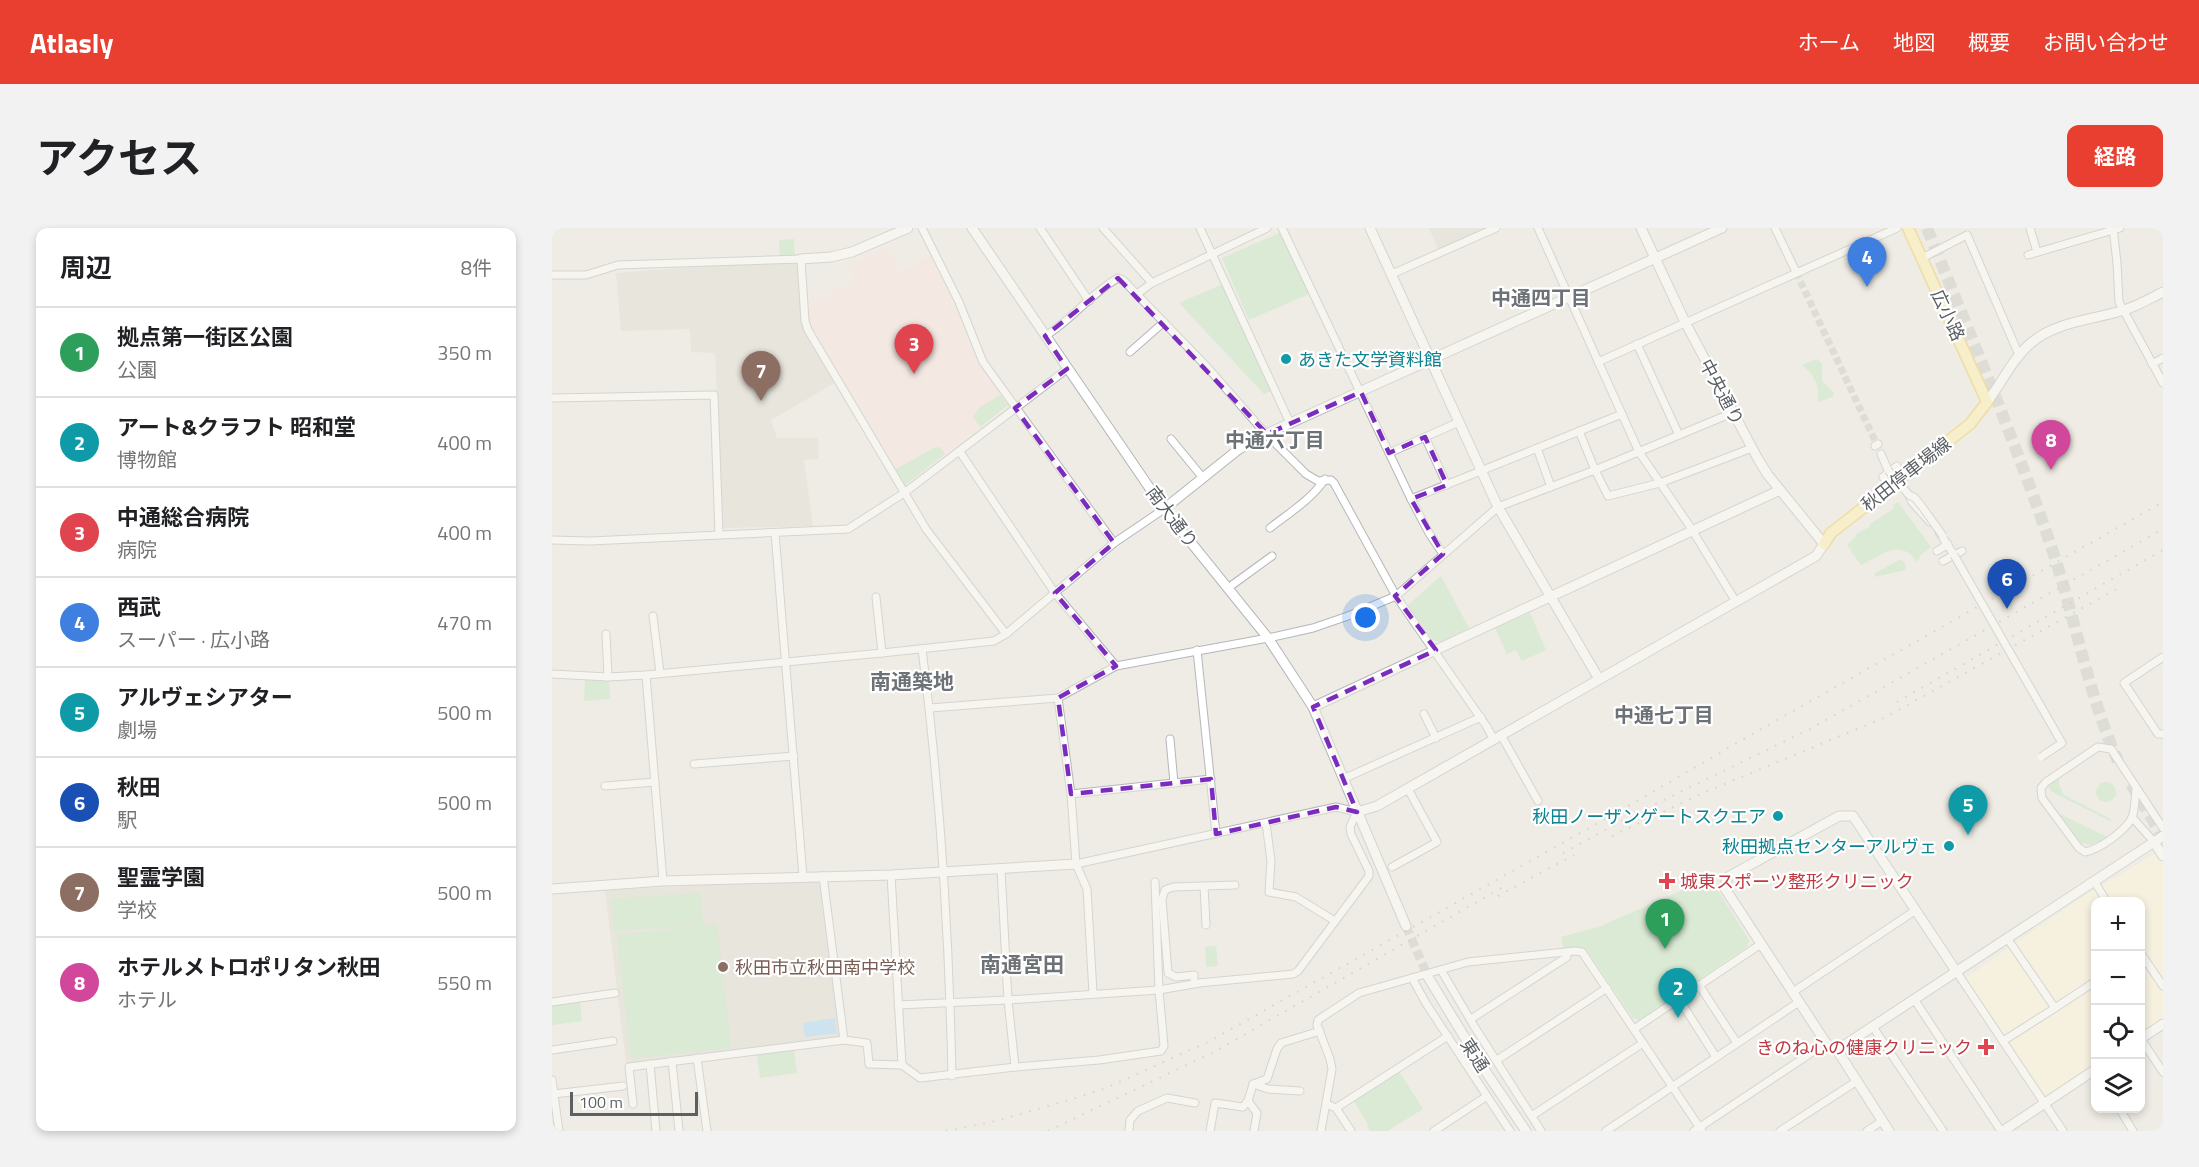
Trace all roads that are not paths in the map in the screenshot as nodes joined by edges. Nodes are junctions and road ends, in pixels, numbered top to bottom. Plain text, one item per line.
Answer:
1 (908, 228) edge
2 (922, 228) edge
3 (972, 228) edge
4 (1103, 228) edge
5 (1200, 228) edge
6 (1267, 228) edge
7 (1282, 228) edge
8 (1370, 228) edge
9 (1496, 228) edge
10 (1538, 228) edge
11 (1641, 228) edge
12 (1722, 228) edge
13 (1775, 228) edge
14 (1897, 228) edge
15 (1908, 228) edge
16 (2030, 228) edge
17 (1044, 229) edge
18 (2116, 229) edge
19 (891, 231) edge
20 (2037, 252) junction
21 (1212, 254) junction
22 (2028, 255) dead end
23 (1655, 258) junction
24 (1922, 258) junction
25 (801, 260) junction
26 (1796, 272) junction
27 (1392, 274) junction
28 (552, 275) edge
29 (1152, 283) junction
30 (2163, 292) edge
31 (1137, 294) junction
32 (1569, 297) junction
33 (1089, 301) junction
34 (2123, 311) junction
35 (1164, 322) junction
36 (1685, 322) junction
37 (1045, 336) junction
38 (1636, 344) junction
39 (1130, 352) dead end
40 (2019, 356) junction
41 (2163, 358) edge
42 (1432, 360) junction
43 (1598, 362) junction
44 (2152, 364) junction
45 (1067, 369) junction
46 (2163, 383) edge
47 (1361, 392) junction
48 (552, 398) edge
49 (1987, 402) junction
50 (1015, 408) junction
51 (1732, 413) junction
52 (1622, 414) junction
53 (1459, 422) junction
54 (1290, 423) junction
55 (1579, 431) junction
56 (1266, 434) junction
57 (1679, 435) junction
58 (1425, 437) junction
59 (1171, 439) dead end
60 (1537, 448) junction
61 (1752, 448) junction
62 (960, 452) junction
63 (1639, 452) junction
64 (1389, 453) junction
65 (1881, 454) tunnel mouth
66 (1897, 466) dead end
67 (1480, 470) junction
68 (1595, 470) junction
69 (1886, 474) junction
70 (1203, 478) junction
71 (1324, 479) junction
72 (1660, 483) junction
73 (1447, 484) junction
74 (1551, 487) junction
75 (1780, 490) junction
76 (904, 493) junction
77 (1411, 499) junction
78 (1498, 507) junction
79 (1164, 509) junction
80 (1270, 528) dead end
81 (1693, 532) junction
82 (775, 533) junction
83 (719, 534) junction
84 (552, 540) edge
85 (1114, 543) junction
86 (1824, 544) junction
87 (1948, 544) junction
88 (1962, 550) dead end
89 (1937, 551) dead end
90 (1443, 554) junction
91 (1954, 554) junction
92 (1272, 556) dead end
93 (1943, 561) dead end
94 (1228, 588) junction
95 (1055, 593) junction
96 (1396, 596) junction
97 (876, 597) dead end
98 (1552, 597) junction
99 (1736, 603) junction
100 (653, 616) dead end
101 (606, 634) dead end
102 (1006, 634) junction
103 (1268, 638) junction
104 (922, 649) junction
105 (1197, 650) junction
106 (1436, 650) junction
107 (882, 653) junction
108 (2163, 657) edge
109 (784, 661) junction
110 (1116, 666) junction
111 (660, 673) junction
112 (552, 674) edge
113 (646, 675) junction
114 (608, 677) junction
115 (1599, 679) junction
116 (1058, 698) junction
117 (930, 708) junction
118 (1313, 708) junction
119 (1424, 714) dead end
120 (1481, 717) junction
121 (2163, 734) edge
122 (1436, 738) junction
123 (1497, 738) junction
124 (1170, 739) dead end
125 (794, 756) junction
126 (2041, 757) dead end
127 (694, 764) dead end
128 (1211, 779) junction
129 (1344, 779) junction
130 (655, 782) junction
131 (1174, 783) junction
132 (605, 786) dead end
133 (1408, 789) junction
134 (2136, 789) junction
135 (1071, 794) junction
136 (1538, 801) dead end
137 (1358, 812) junction
138 (2132, 817) junction
139 (1266, 823) junction
140 (2163, 828) edge
141 (1216, 834) junction
142 (2163, 836) edge
143 (2154, 842) junction
144 (2163, 855) edge
145 (1076, 864) junction
146 (1392, 867) dead end
147 (1001, 870) junction
148 (943, 871) junction
149 (891, 875) junction
150 (823, 876) junction
151 (803, 877) junction
152 (663, 881) junction
153 (2094, 881) junction
154 (1155, 882) dead end
155 (1235, 885) dead end
156 (1204, 886) junction
157 (552, 889) edge
158 (2104, 897) edge
159 (1916, 910) junction
160 (1335, 921) junction
161 (1206, 925) dead end
162 (1406, 926) tunnel mouth
163 (2007, 938) junction
164 (1761, 944) junction
165 (1566, 952) junction
166 (2145, 959) edge
167 (1441, 970) junction
168 (1956, 971) junction
169 (1428, 977) tunnel mouth
170 (1412, 978) junction
171 (1194, 984) junction
172 (2091, 984) edge
173 (1700, 985) junction
174 (2163, 986) edge
175 (1607, 988) junction
176 (1159, 990) junction
177 (1793, 992) junction
178 (615, 993) dead end
179 (1093, 993) junction
180 (1679, 999) junction
181 (1914, 999) junction
182 (1008, 1000) junction
183 (552, 1002) edge
184 (1799, 1002) junction
185 (950, 1003) junction
186 (898, 1005) junction
187 (2055, 1008) junction
188 (1471, 1019) junction
189 (2163, 1024) edge
190 (1873, 1026) junction
191 (1634, 1029) junction
192 (1320, 1031) junction
193 (1448, 1036) junction
194 (2145, 1036) edge
195 (844, 1040) junction
196 (613, 1041) dead end
197 (2003, 1041) junction
198 (1643, 1043) junction
199 (1737, 1043) junction
200 (1826, 1043) junction
201 (2145, 1045) edge
202 (552, 1050) edge
203 (1837, 1050) junction
204 (1716, 1057) junction
205 (697, 1058) junction
206 (1497, 1060) junction
207 (672, 1061) junction
208 (650, 1064) junction
209 (902, 1065) junction
210 (1015, 1067) junction
211 (2163, 1072) edge
212 (2091, 1073) edge
213 (952, 1076) junction
214 (552, 1080) edge
215 (1857, 1081) junction
216 (1253, 1084) junction
217 (623, 1086) dead end
218 (1673, 1088) junction
219 (1300, 1091) dead end
220 (554, 1094) junction
221 (1487, 1096) junction
222 (1248, 1101) junction
223 (2044, 1102) junction
224 (1195, 1103) dead end
225 (633, 1104) dead end
226 (1326, 1104) junction
227 (1336, 1108) junction
228 (2121, 1113) edge
229 (1533, 1115) junction
230 (1882, 1121) junction
231 (1699, 1130) edge
232 (560, 1131) edge
233 (656, 1131) edge
234 (679, 1131) edge
235 (706, 1131) edge
236 (1128, 1131) edge
237 (1210, 1131) edge
238 (1254, 1131) edge
239 (1321, 1131) edge
240 (1351, 1131) edge
241 (1434, 1131) edge
242 (1510, 1131) edge
243 (1526, 1131) edge
244 (1541, 1131) edge
245 (1606, 1131) edge
246 (1780, 1131) edge
247 (1867, 1131) edge
248 (1889, 1131) edge
249 (1943, 1131) edge
250 (2002, 1131) edge
251 (2063, 1131) edge
252 (2133, 1131) edge

1 - 19 street
2 - 50 street
3 - 37 street, 南大通り
4 - 29 street
5 - 21 street
6 - 21 street
7 - 47 street
8 - 27 street
9 - 27 street
10 - 32 street
11 - 23 street, 中央通り
12 - 23 street
13 - 26 street
14 - 26 street
15 - 24 main road, 広小路
16 - 20 street
17 - 33 street
18 - 20 street
18 - 34 street
19 - 25 street
20 - 22 street
21 - 29 street
21 - 54 street
23 - 32 street
23 - 36 street, 中央通り
24 - 40 street
24 - 49 main road, 広小路
25 - 28 street
25 - 76 street
26 - 36 street
27 - 42 street
29 - 31 street
30 - 34 street
31 - 33 street
31 - 35 street
32 - 42 street
32 - 43 street
33 - 37 street
34 - 40 street
34 - 44 street
35 - 39 street
35 - 56 street
36 - 38 street
36 - 51 street, 中央通り
37 - 45 street, 南大通り
38 - 43 street
38 - 57 street
40 - 49 street
41 - 44 street
42 - 47 street
42 - 53 street
43 - 52 street
44 - 46 street
45 - 50 street
45 - 79 street, 南大通り
47 - 54 street
47 - 64 street
48 - 83 street
49 - 86 main road, 秋田停車場線
50 - 62 street
50 - 85 street
51 - 57 street
51 - 61 street, 中央通り
52 - 55 street
52 - 63 street
53 - 58 street
53 - 67 street
54 - 56 street
55 - 60 street
55 - 68 street
56 - 70 street
56 - 71 street
57 - 63 street
58 - 64 street
58 - 73 street
59 - 70 street
60 - 67 street
60 - 74 street
61 - 72 street
61 - 75 street, 中央通り
62 - 76 street
62 - 95 street
63 - 68 street
63 - 72 street
64 - 77 street
65 - 69 street
66 - 69 street, bridge
67 - 73 street
67 - 78 street
68 - 72 street
68 - 74 street
69 - 87 street, bridge
70 - 79 street
71 - 80 street
71 - 96 street
72 - 81 street
73 - 77 street
74 - 78 street
75 - 81 street
75 - 86 street, 中央通り
76 - 82 street
76 - 102 street
77 - 90 street
78 - 90 street
78 - 98 street
79 - 85 street
79 - 94 street, 南大通り
81 - 98 street
81 - 99 street
82 - 83 street
82 - 109 street
83 - 84 street
85 - 95 street
86 - 99 street
87 - 89 street
87 - 91 street
88 - 91 street
90 - 96 street
91 - 93 street
91 - 126 street, bridge
92 - 94 street
94 - 103 street, 南大通り
95 - 102 street
95 - 110 street
96 - 103 street
96 - 106 street
97 - 107 street
98 - 106 street
98 - 115 street
99 - 115 street
100 - 111 street
101 - 114 street
102 - 104 street
103 - 105 street
103 - 118 street, 南大通り
104 - 107 street
104 - 117 street
105 - 110 street
105 - 128 street
106 - 118 street
106 - 120 street
107 - 109 street
108 - 121 street
109 - 111 street
109 - 125 street
110 - 116 street
111 - 113 street
112 - 114 street
113 - 114 street
113 - 130 street
115 - 123 street
116 - 117 street
116 - 135 street
117 - 148 street
118 - 129 street, 南大通り
119 - 122 street
120 - 122 street
120 - 123 street
122 - 129 street
123 - 133 street
123 - 136 street
124 - 131 street
125 - 127 street
125 - 151 street
128 - 131 street
128 - 141 street
129 - 137 street, 南大通り
130 - 132 street
130 - 152 street
131 - 135 street
133 - 137 street
133 - 146 street
134 - 138 street
134 - 138 street
134 - 140 street
135 - 145 street
137 - 139 street
137 - 160 street
137 - 162 street
138 - 143 street
139 - 141 street
139 - 160 street
141 - 145 street
142 - 143 street
143 - 144 street
143 - 153 street
145 - 147 street
145 - 179 street
147 - 148 street
147 - 182 street
148 - 149 street
148 - 185 street
149 - 150 street
149 - 186 street
150 - 151 street
150 - 195 street
151 - 152 street
152 - 157 street
153 - 158 street
153 - 163 street
154 - 176 street
155 - 156 street
156 - 161 street
156 - 171 street
159 - 164 street
159 - 168 street
159 - 177 street
160 - 171 street
163 - 168 street
163 - 187 street
164 - 173 street
164 - 177 street
165 - 167 street
165 - 175 street
165 - 188 street
166 - 174 street
167 - 170 street
167 - 188 street
168 - 181 street
168 - 197 street
169 - 243 street, 東通
170 - 192 street
170 - 193 street
171 - 176 street
172 - 187 street
173 - 180 street
173 - 199 street
175 - 191 street
175 - 206 street
176 - 179 street
176 - 210 street
177 - 184 street
178 - 183 street
179 - 182 street
180 - 191 street
180 - 204 street
181 - 190 street
181 - 250 street
182 - 185 street
182 - 210 street
184 - 199 street
184 - 200 street
185 - 186 street
185 - 213 street
186 - 209 street
187 - 197 street
188 - 206 street
189 - 194 street
190 - 203 street
190 - 249 street
191 - 198 street
192 - 216 street
192 - 226 street
193 - 221 street
193 - 227 street
195 - 205 street
195 - 209 street
196 - 202 street
197 - 223 street
198 - 218 street
198 - 229 street
199 - 204 street
200 - 203 street
200 - 231 street
201 - 211 street
203 - 215 street
204 - 218 street
205 - 207 street
205 - 235 street
206 - 229 street
207 - 208 street
207 - 234 street
208 - 225 street
208 - 233 street
209 - 213 street
210 - 213 street
212 - 223 street
214 - 220 street
215 - 230 street
215 - 246 street
216 - 219 street
216 - 222 street
217 - 220 street
218 - 231 street
218 - 245 street
220 - 232 street
221 - 241 street
221 - 242 street
222 - 237 street
222 - 238 street
223 - 250 street
223 - 251 street
224 - 236 street
226 - 227 street
226 - 239 street
227 - 240 street
228 - 252 street
229 - 244 street
230 - 247 street
230 - 248 street

